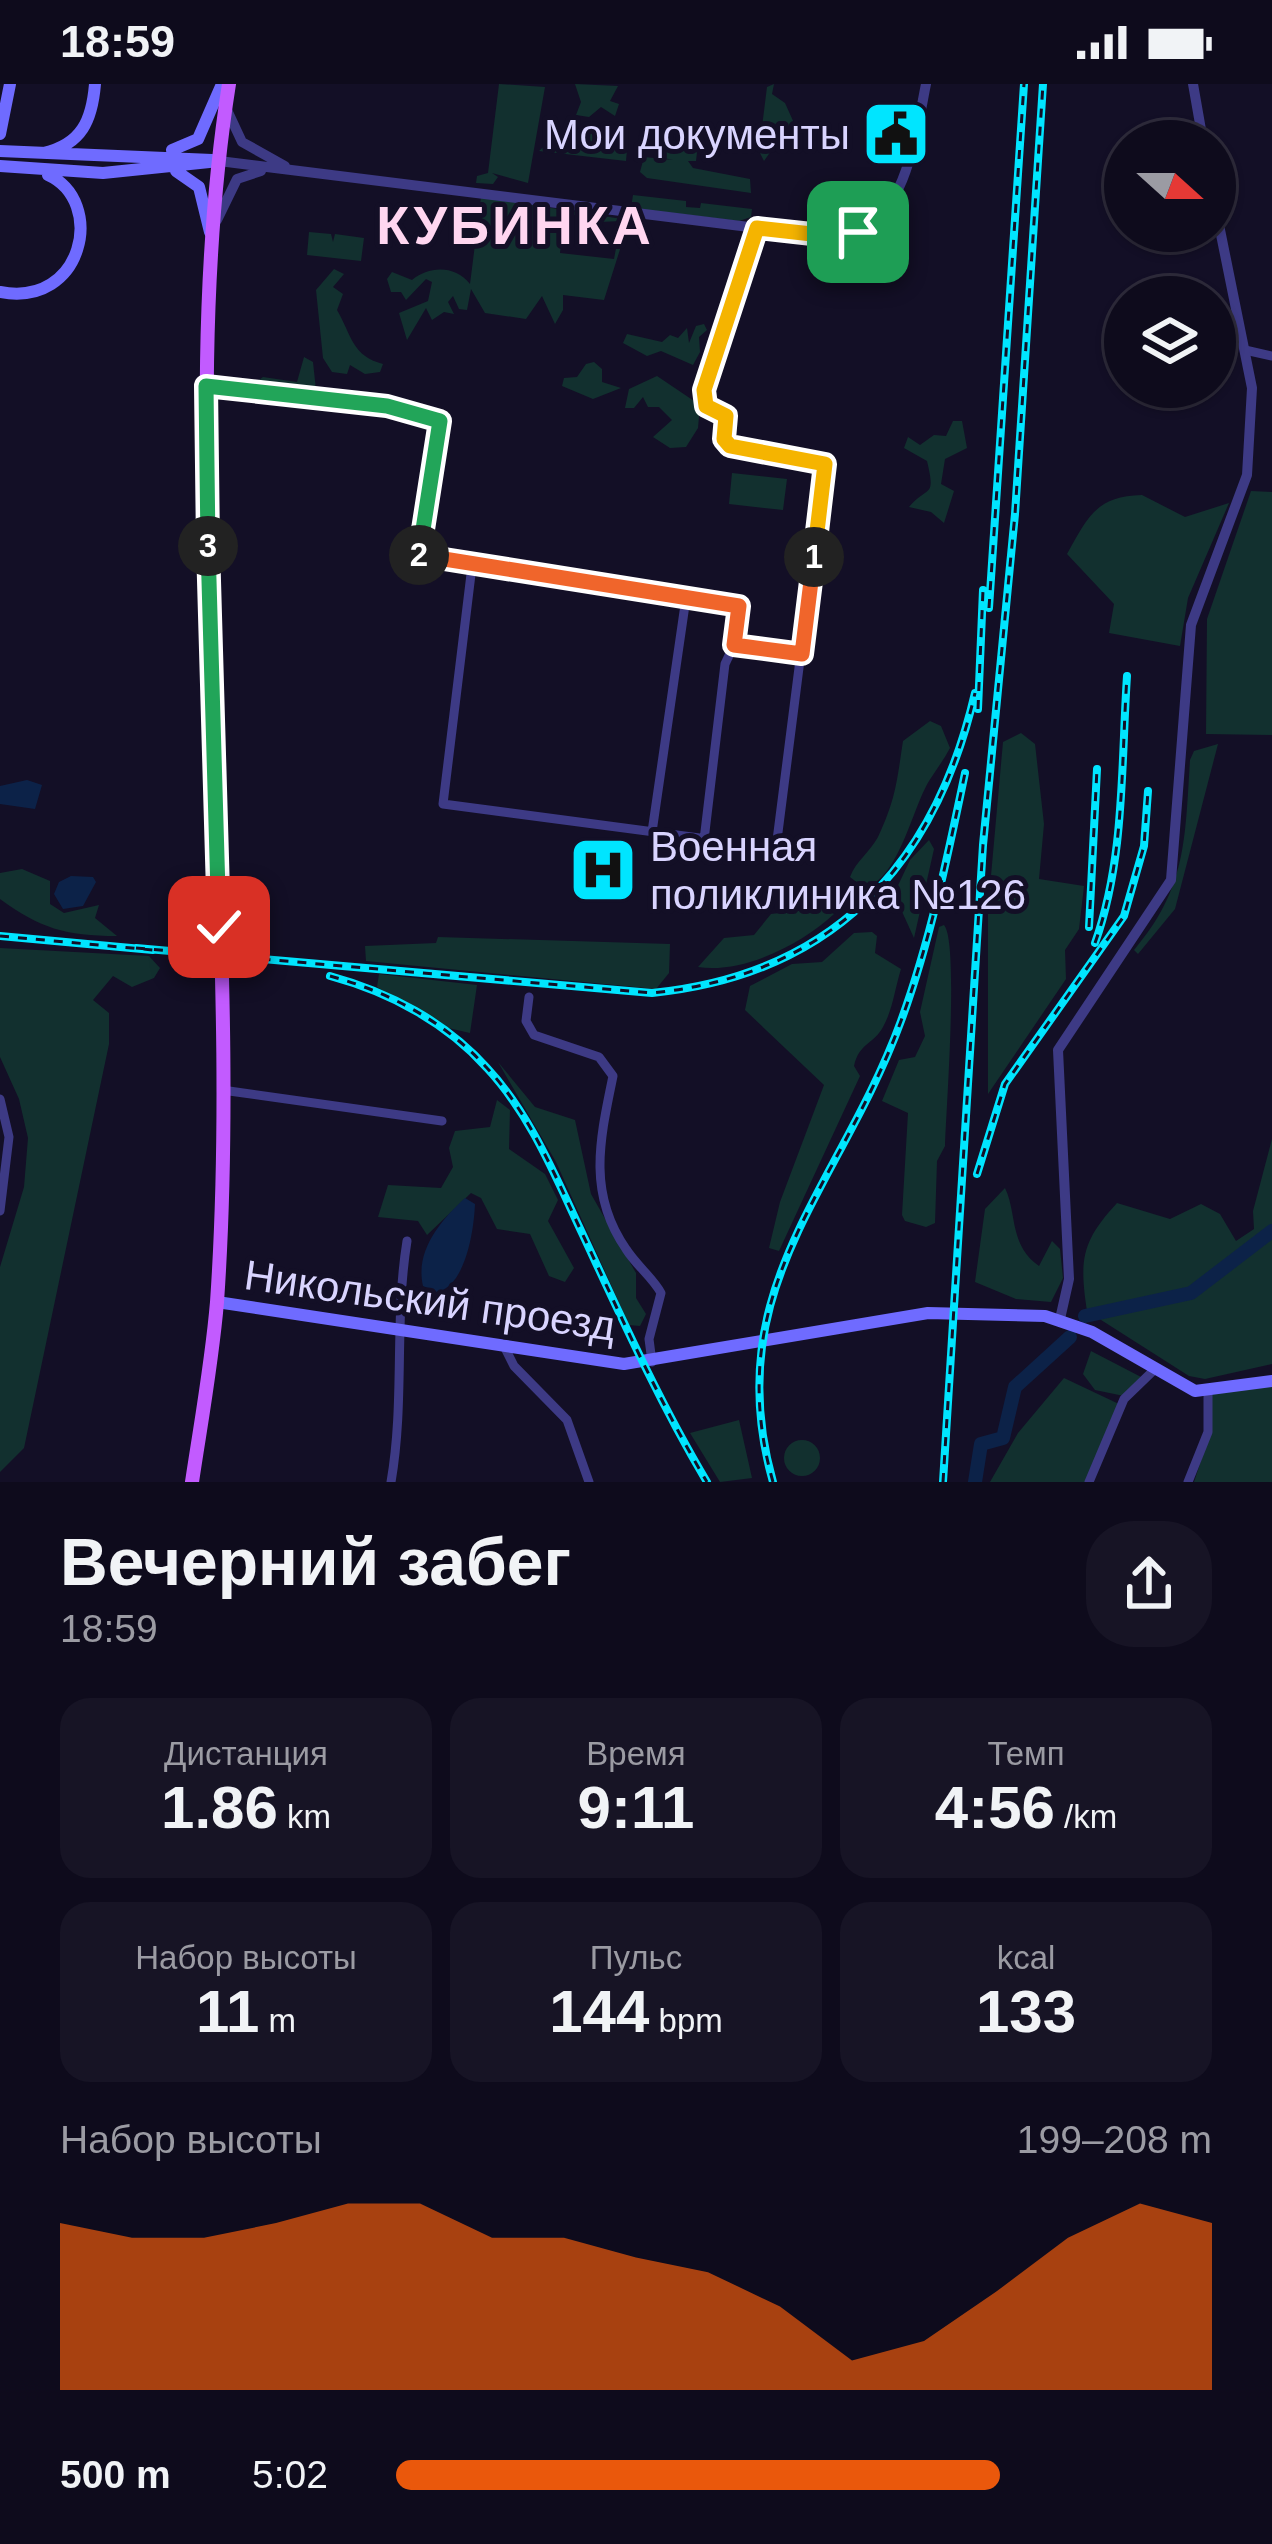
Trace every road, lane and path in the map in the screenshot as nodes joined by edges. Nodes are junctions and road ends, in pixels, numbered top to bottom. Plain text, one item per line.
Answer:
1 (10, 84) edge
2 (95, 84) edge
3 (226, 84) edge
4 (926, 84) edge
5 (1193, 84) edge
6 (226, 101) junction
7 (1199, 120) edge
8 (0, 134) edge
9 (0, 151) edge
10 (143, 157) junction
11 (219, 161) junction
12 (31, 163) junction
13 (0, 166) edge
14 (163, 169) junction
15 (294, 170) junction
16 (757, 228) junction
17 (211, 236) junction
18 (1225, 252) edge
19 (0, 292) edge
20 (1245, 350) junction
21 (1272, 356) edge
22 (206, 386) junction
23 (472, 566) junction
24 (686, 598) junction
25 (734, 645) junction
26 (802, 654) junction
27 (652, 832) junction
28 (704, 839) junction
29 (530, 997) dead end
30 (222, 1090) junction
31 (0, 1099) edge
32 (442, 1120) dead end
33 (0, 1211) edge
34 (407, 1240) dead end
35 (217, 1302) junction
36 (1060, 1319) junction
37 (401, 1331) junction
38 (505, 1348) junction
39 (652, 1363) junction
40 (1154, 1370) junction
41 (1272, 1381) edge
42 (1208, 1392) junction
43 (192, 1482) edge
44 (391, 1482) edge
45 (589, 1482) edge
46 (1089, 1482) edge
47 (1187, 1482) edge

1 - 8 main road
2 - 12 main road
3 - 6 main road
3 - 10 main road
4 - 16 street
5 - 7 street
6 - 11 main road
6 - 15 street
9 - 12 main road
10 - 11 main road
10 - 12 main road
11 - 14 main road
11 - 15 street
11 - 17 main road
12 - 13 main road
12 - 14 main road
12 - 19 main road
14 - 17 main road
15 - 16 street
15 - 17 street
16 - 26 street
17 - 22 main road
18 - 20 street
20 - 21 street
20 - 36 street
22 - 23 street
22 - 30 main road
23 - 24 street
23 - 27 street
24 - 25 street
24 - 27 street
25 - 26 street
25 - 28 street
26 - 28 street
27 - 28 street
29 - 39 street
30 - 32 street
30 - 35 main road
31 - 33 street
34 - 37 street
35 - 37 main road, Никольский проезд
35 - 43 main road
36 - 39 main road, Никольский проезд
36 - 40 main road
37 - 38 main road, Никольский проезд
37 - 44 street
38 - 39 main road, Никольский проезд
38 - 45 street
40 - 42 main road
40 - 46 street
41 - 42 main road
42 - 47 street

